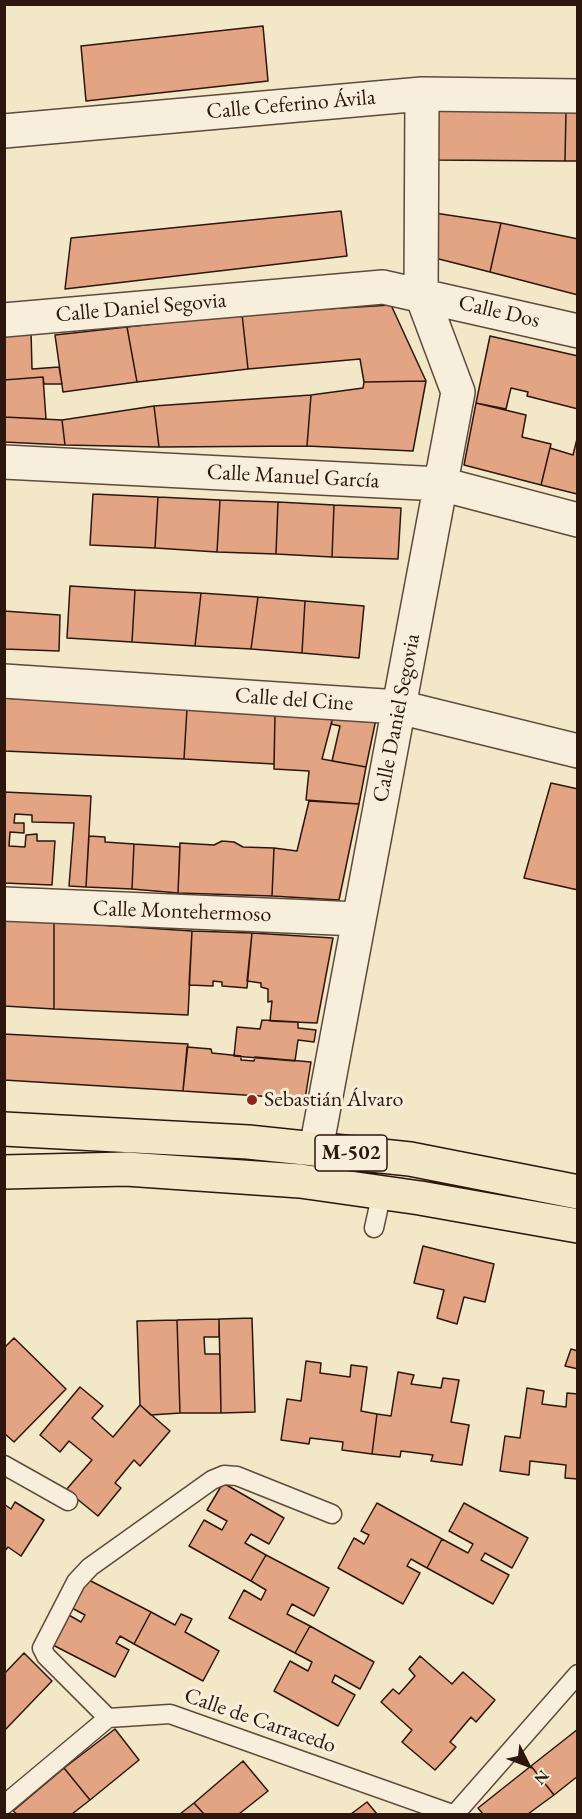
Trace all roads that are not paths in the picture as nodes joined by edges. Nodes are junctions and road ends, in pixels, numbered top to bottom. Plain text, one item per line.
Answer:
1 (422, 93) junction
2 (578, 96) edge
3 (4, 131) edge
4 (420, 293) junction
5 (4, 320) edge
6 (578, 331) edge
7 (4, 462) edge
8 (441, 484) junction
9 (578, 520) edge
10 (4, 681) edge
11 (399, 707) junction
12 (578, 751) edge
13 (4, 904) edge
14 (359, 919) junction
15 (4, 1129) edge
16 (316, 1149) junction
17 (4, 1172) edge
18 (382, 1192) junction
19 (578, 1192) edge
20 (578, 1227) edge
21 (374, 1228) dead end
22 (4, 1465) edge
23 (68, 1501) dead end
24 (332, 1514) dead end
25 (578, 1674) edge
26 (108, 1718) junction
27 (4, 1805) edge
28 (453, 1815) edge

1 - 2 street, Calle Ceferino Ávila
1 - 3 street, Calle Ceferino Ávila
1 - 4 street, Calle Daniel Segovia
4 - 5 street, Calle Daniel Segovia
4 - 6 street, Calle Dos
4 - 8 street, Calle Daniel Segovia
7 - 8 street, Calle Manuel García
8 - 9 street, Calle Manuel García
8 - 11 street, Calle Daniel Segovia
10 - 11 street, Calle del Cine
11 - 12 street, Calle del Cine
11 - 14 street, Calle Daniel Segovia
13 - 14 street, Calle Montehermoso
14 - 16 street, Calle Daniel Segovia
15 - 16 main road, M-502
16 - 19 main road, M-502
17 - 18 main road, M-502
18 - 20 main road, M-502
18 - 21 lane
22 - 23 lane
24 - 26 lane
25 - 28 lane
26 - 27 lane
26 - 28 lane, Calle de Carracedo

